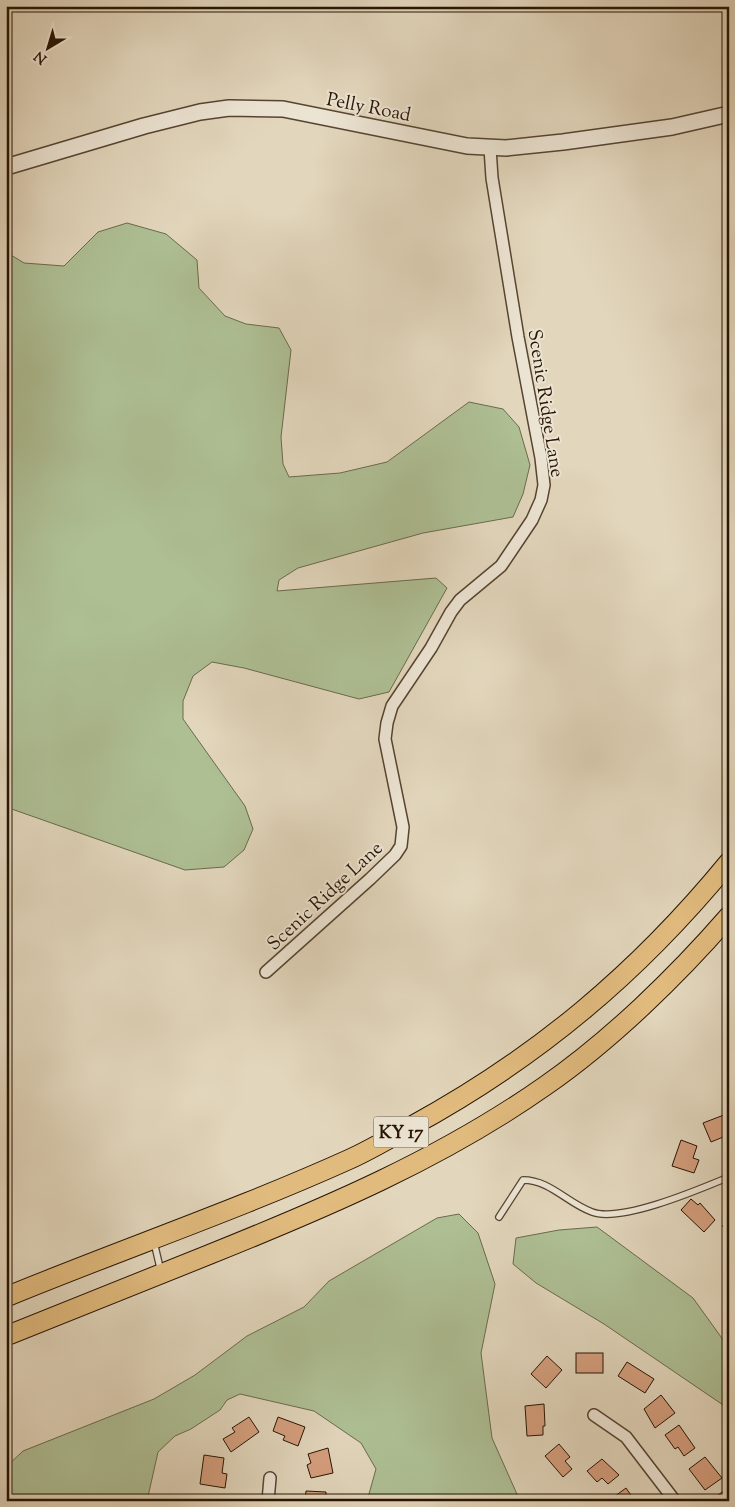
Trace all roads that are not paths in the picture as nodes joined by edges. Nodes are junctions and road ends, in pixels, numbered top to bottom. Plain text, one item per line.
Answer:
1 (729, 114) edge
2 (490, 148) junction
3 (6, 167) edge
4 (729, 862) edge
5 (729, 916) edge
6 (266, 972) dead end
7 (729, 1177) edge
8 (500, 1217) dead end
9 (153, 1239) junction
10 (162, 1274) junction
11 (6, 1297) edge
12 (6, 1336) edge
13 (594, 1415) dead end
14 (270, 1478) dead end
15 (268, 1501) edge
16 (675, 1501) edge

1 - 2 street, Pelly Road
2 - 3 street, Pelly Road
2 - 6 street, Scenic Ridge Lane
4 - 9 main road, KY 17
5 - 10 main road, KY 17
7 - 8 lane
9 - 10 lane
9 - 11 main road, KY 17
10 - 12 main road, KY 17
13 - 16 street
14 - 15 street

